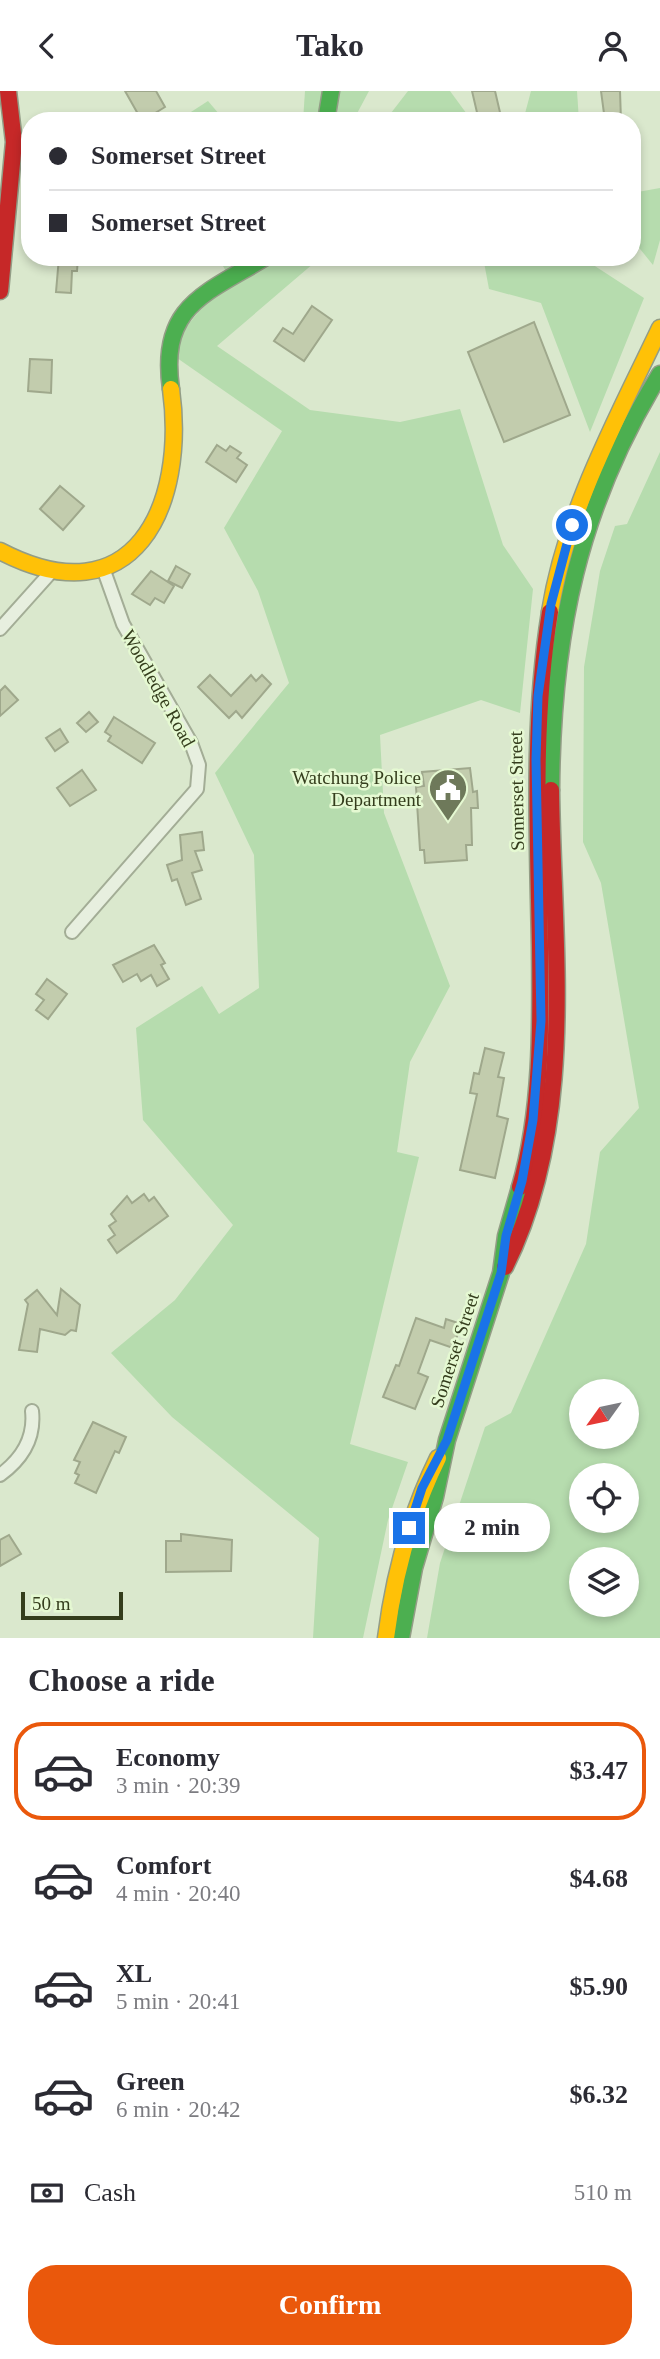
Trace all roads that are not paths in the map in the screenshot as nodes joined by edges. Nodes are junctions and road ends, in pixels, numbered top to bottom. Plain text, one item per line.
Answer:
1 (8, 91) edge
2 (331, 91) edge
3 (328, 112) edge
4 (252, 266) edge
5 (0, 291) edge
6 (660, 328) edge
7 (660, 374) edge
8 (0, 551) edge
9 (103, 568) junction
10 (52, 571) junction
11 (0, 629) edge
12 (72, 932) dead end
13 (501, 1273) junction
14 (32, 1411) dead end
15 (447, 1440) junction
16 (0, 1475) edge
17 (386, 1638) edge
18 (401, 1638) edge

1 - 5 main road
2 - 3 main road
4 - 9 main road
6 - 13 main road, Somerset Street
7 - 13 main road, Somerset Street
8 - 10 main road
9 - 10 main road
9 - 12 street, Woodledge Road
10 - 11 street
13 - 15 main road, Somerset Street
14 - 16 street
15 - 17 main road, Somerset Street
15 - 18 main road, Somerset Street

